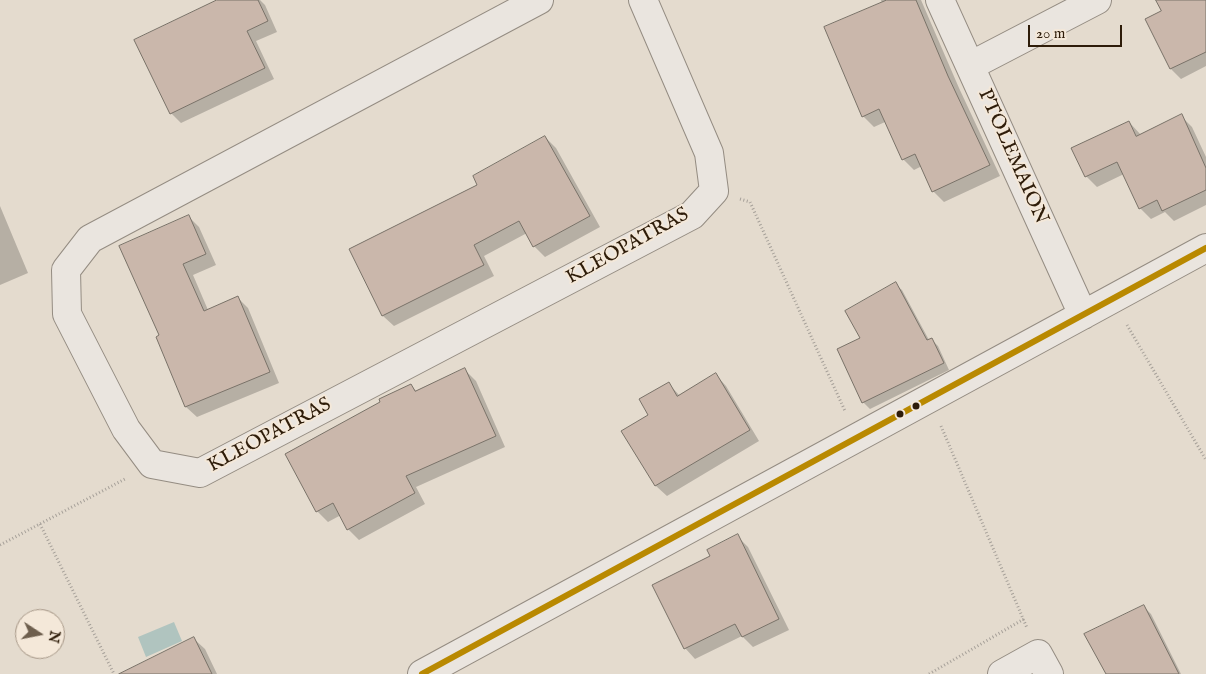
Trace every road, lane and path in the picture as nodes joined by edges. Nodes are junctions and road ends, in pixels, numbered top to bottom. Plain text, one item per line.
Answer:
1 (539, 0) edge
2 (643, 0) edge
3 (940, 0) edge
4 (1097, 0) edge
5 (970, 66) junction
6 (714, 191) junction
7 (1206, 248) edge
8 (1112, 299) junction
9 (1083, 315) junction
10 (929, 398) junction
11 (858, 437) junction
12 (1206, 460) edge
13 (152, 464) junction
14 (40, 524) junction
15 (0, 545) edge
16 (1024, 619) junction
17 (1044, 664) edge
18 (114, 674) edge
19 (422, 674) edge
20 (929, 674) edge
21 (1002, 674) edge

1 - 13 street
2 - 6 street
3 - 5 street, PTOLEMAION
4 - 5 street
5 - 9 street, PTOLEMAION
6 - 11 path
6 - 13 street, KLEOPATRAS
7 - 8 street
8 - 9 street
8 - 12 path
9 - 10 street
10 - 11 street
10 - 16 path
11 - 19 street
13 - 14 path
14 - 15 path
14 - 18 path
16 - 17 path
16 - 20 path
17 - 21 street

